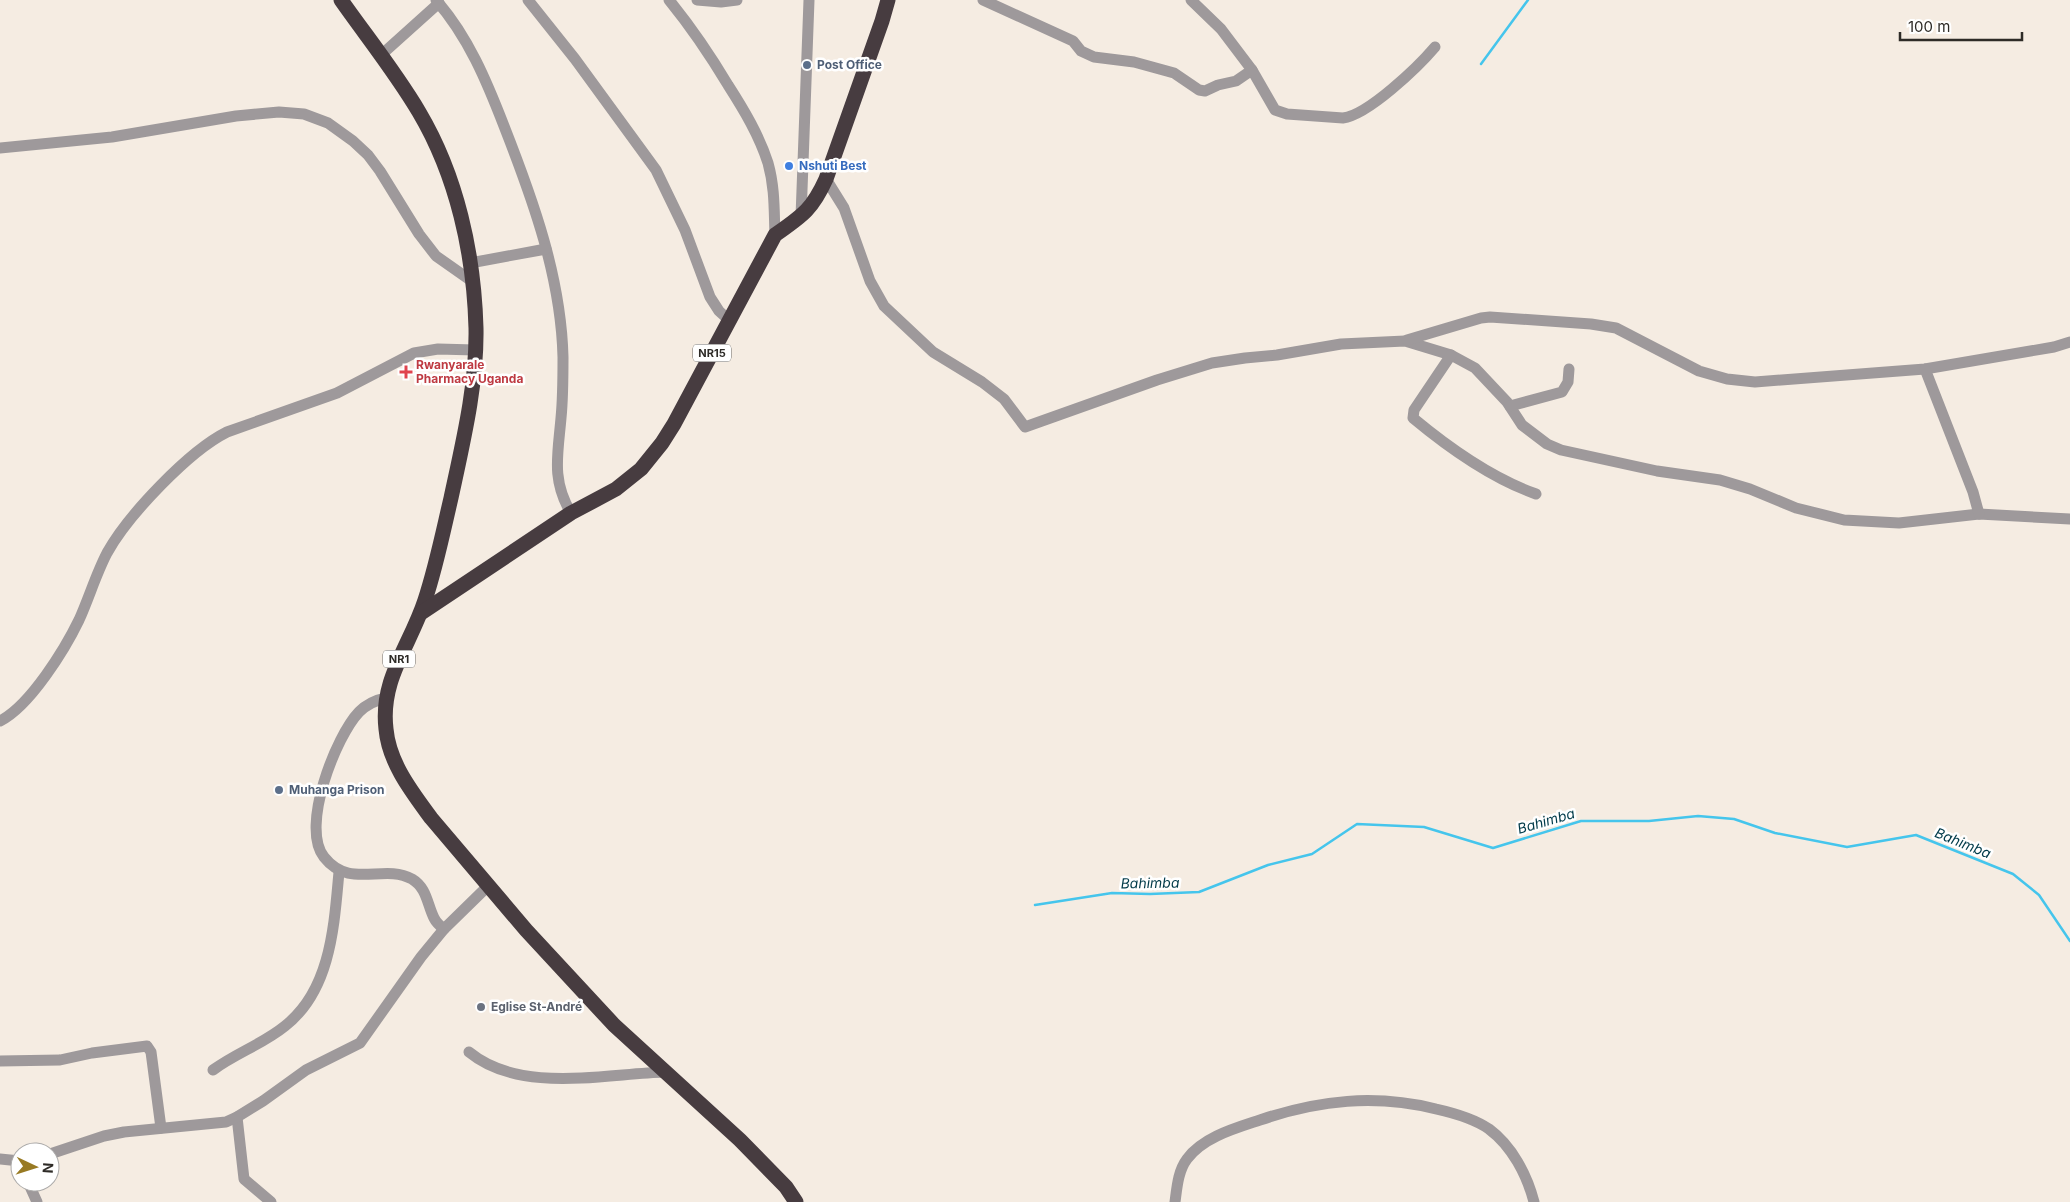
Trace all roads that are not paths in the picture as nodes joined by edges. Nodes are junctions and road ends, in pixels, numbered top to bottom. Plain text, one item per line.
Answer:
1 (341, 0) edge
2 (528, 0) edge
3 (669, 0) edge
4 (698, 0) edge
5 (738, 0) edge
6 (809, 0) edge
7 (888, 0) edge
8 (983, 0) edge
9 (1191, 0) edge
10 (437, 2) edge
11 (1435, 47) dead end
12 (380, 56) junction
13 (1252, 70) junction
14 (0, 148) edge
15 (826, 179) junction
16 (801, 217) junction
17 (775, 236) junction
18 (546, 249) junction
19 (470, 263) junction
20 (473, 282) junction
21 (730, 320) junction
22 (1405, 341) junction
23 (2070, 342) edge
24 (475, 350) junction
25 (1451, 355) junction
26 (1569, 369) dead end
27 (1925, 369) junction
28 (1510, 406) junction
29 (1536, 494) dead end
30 (571, 514) junction
31 (1979, 514) junction
32 (2070, 519) edge
33 (421, 613) junction
34 (386, 698) junction
35 (0, 721) edge
36 (339, 872) junction
37 (488, 886) junction
38 (444, 930) junction
39 (469, 1052) dead end
40 (0, 1061) edge
41 (213, 1070) dead end
42 (665, 1072) junction
43 (237, 1117) junction
44 (161, 1128) junction
45 (60, 1151) edge
46 (271, 1202) edge
47 (796, 1202) edge
48 (1175, 1202) edge
49 (1534, 1202) edge

1 - 12 highway, NR1
2 - 21 street
3 - 17 street
4 - 5 street
6 - 16 street
7 - 15 highway, NR15
8 - 13 street
9 - 13 street
10 - 12 street
10 - 18 street
11 - 13 street
12 - 19 highway, NR1
14 - 20 street
15 - 16 highway, NR15
15 - 22 street
16 - 17 highway, NR15
17 - 21 highway, NR15
18 - 19 street
18 - 30 street
19 - 20 highway, NR1
20 - 24 highway, NR1
21 - 30 highway, NR15
22 - 25 street
22 - 27 street
23 - 27 street
24 - 33 highway, NR1
24 - 35 street
25 - 28 street
25 - 29 street
26 - 28 street
27 - 31 street
28 - 31 street
30 - 33 highway, NR15
31 - 32 street
33 - 34 highway, NR1
34 - 36 street
34 - 37 highway, NR1
36 - 38 street
36 - 41 street
37 - 38 street
37 - 42 highway, NR1
38 - 43 street
39 - 42 street
40 - 44 street
42 - 47 highway, NR1
43 - 44 street
43 - 46 street
44 - 45 street
48 - 49 street

